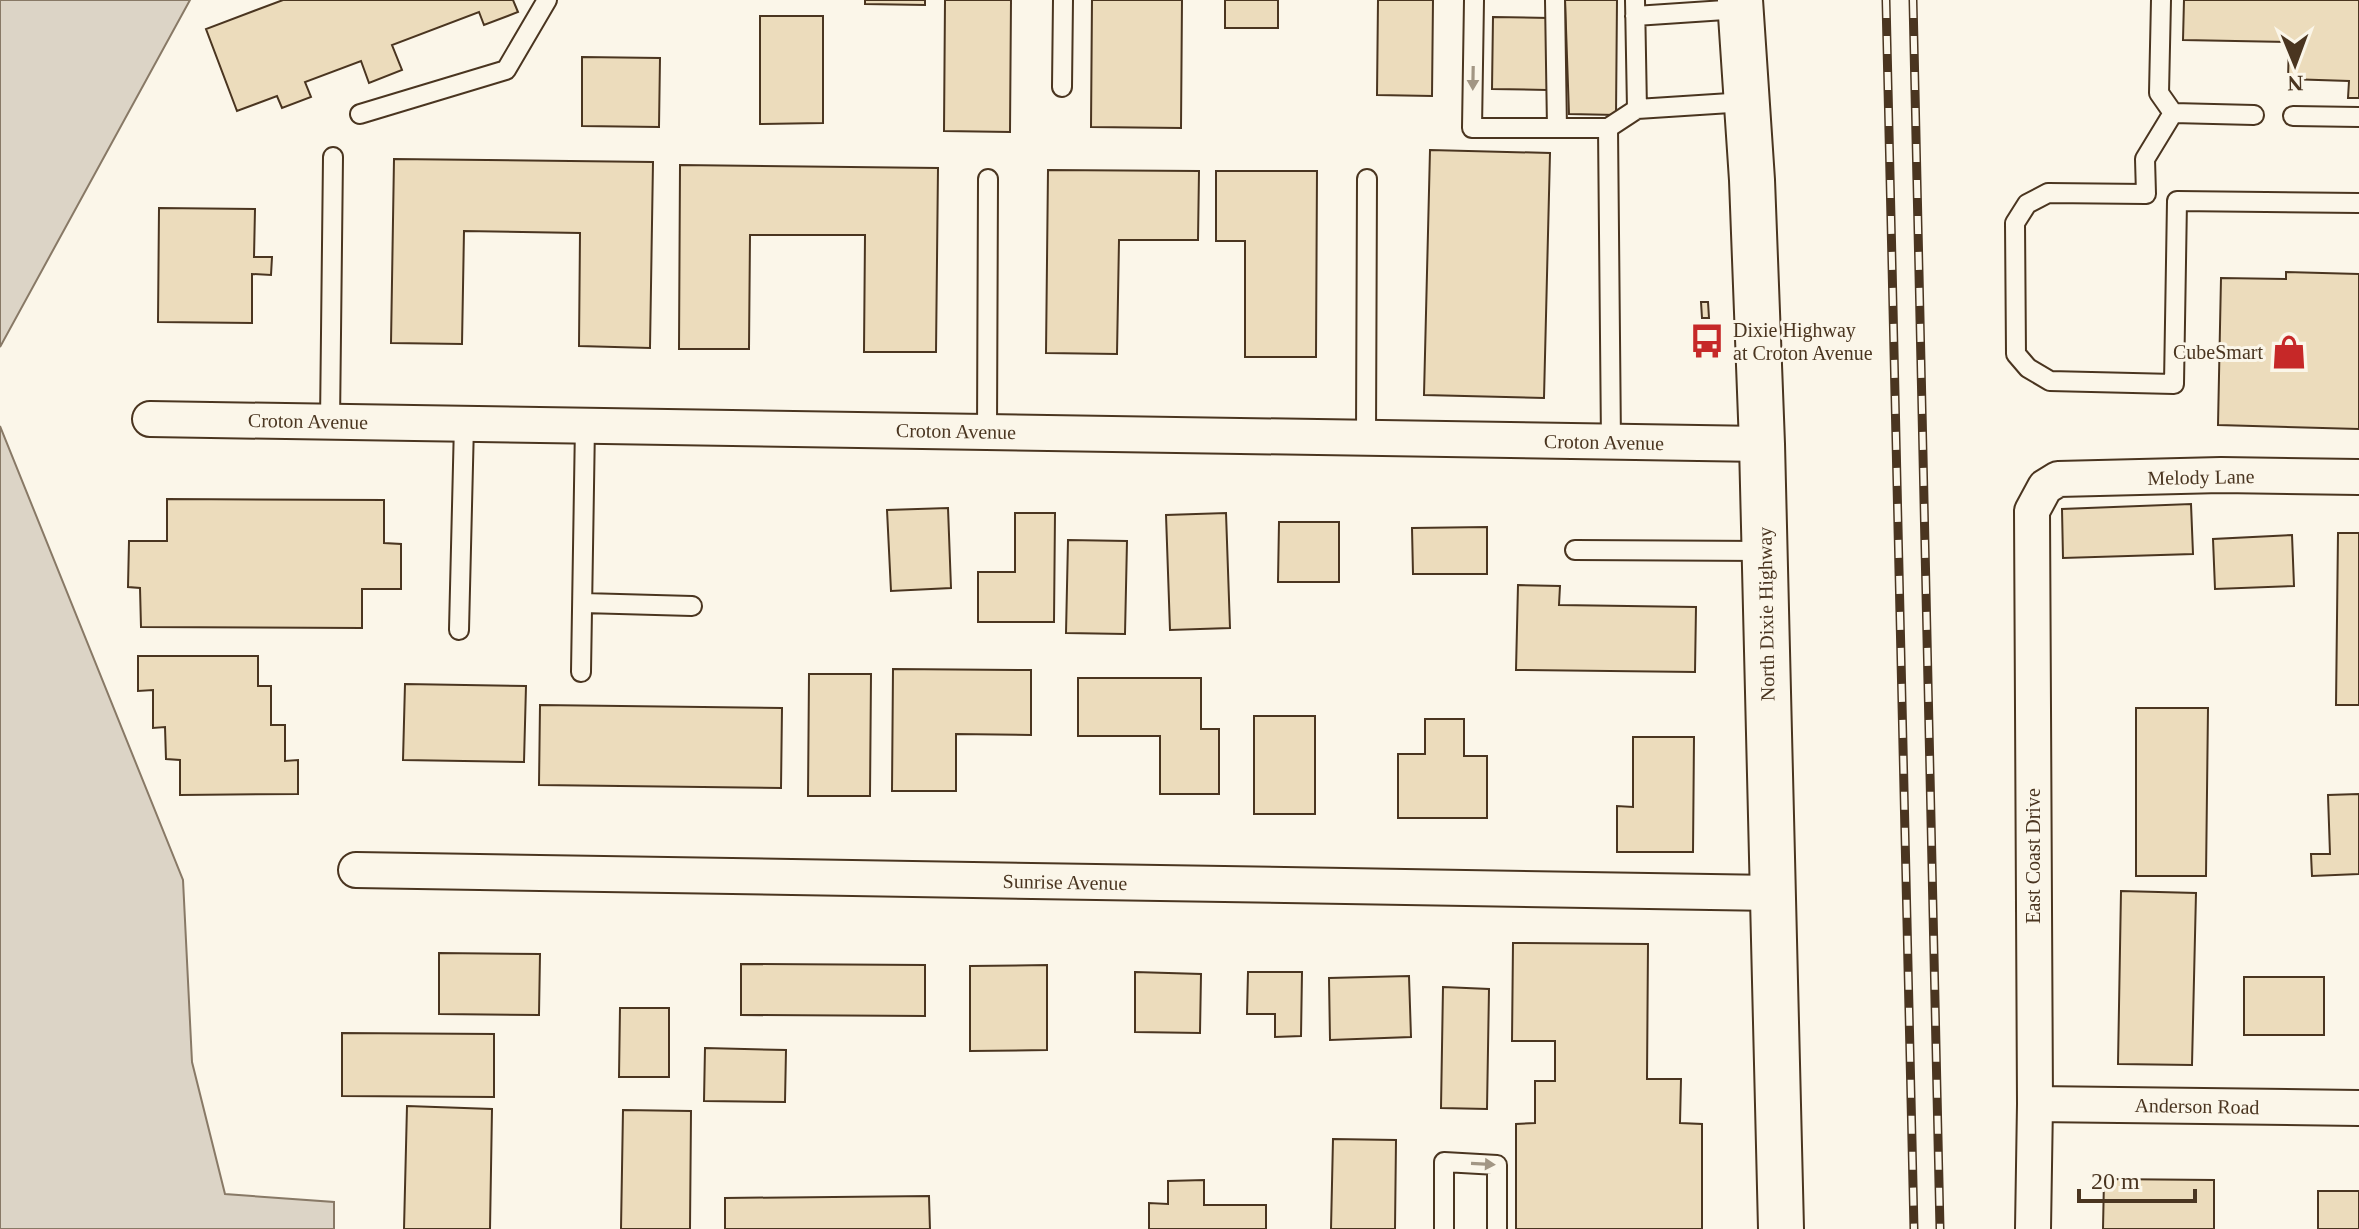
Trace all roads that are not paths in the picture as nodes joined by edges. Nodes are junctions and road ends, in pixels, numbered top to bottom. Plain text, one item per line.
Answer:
1 (547, 0) edge
2 (1063, 0) edge
3 (1474, 0) edge
4 (1555, 0) edge
5 (2161, 0) edge
6 (1740, 4) edge
7 (1630, 15) edge
8 (1617, 78) dead end
9 (1636, 78) junction
10 (1062, 87) dead end
11 (1746, 102) junction
12 (1637, 109) junction
13 (2173, 113) junction
14 (360, 114) dead end
15 (2254, 115) dead end
16 (2293, 116) dead end
17 (2359, 117) edge
18 (1557, 128) junction
19 (1608, 128) junction
20 (333, 157) dead end
21 (988, 179) dead end
22 (1367, 179) dead end
23 (2146, 194) junction
24 (2177, 201) junction
25 (2359, 203) edge
26 (150, 419) dead end
27 (330, 422) junction
28 (464, 424) junction
29 (585, 425) junction
30 (987, 432) junction
31 (1366, 438) junction
32 (1611, 442) junction
33 (1762, 444) junction
34 (2359, 477) edge
35 (2045, 487) joint
36 (1575, 550) dead end
37 (1764, 551) junction
38 (583, 603) junction
39 (692, 606) dead end
40 (459, 630) dead end
41 (581, 672) dead end
42 (356, 870) dead end
43 (1773, 893) junction
44 (2035, 1104) junction
45 (2359, 1108) edge
46 (1444, 1229) edge
47 (1497, 1229) edge
48 (1781, 1229) edge
49 (2033, 1229) edge

1 - 14 lane
2 - 10 lane
3 -> 18 lane
4 - 18 lane
5 - 13 lane
6 - 7 lane
6 - 11 main road, North Dixie Highway
7 - 9 lane
8 - 9 lane
9 - 12 lane
11 - 12 lane
11 - 33 main road, North Dixie Highway
12 - 19 lane
13 - 15 lane
13 - 23 lane
16 - 17 lane
18 - 19 lane
19 - 32 lane
20 - 27 lane
21 - 30 lane
22 - 31 lane
23 - 24 lane
23 - 24 lane
24 - 25 lane
26 - 27 street, Croton Avenue
27 - 28 street, Croton Avenue
28 - 29 street, Croton Avenue
28 - 40 lane
29 - 30 street, Croton Avenue
29 - 38 lane
30 - 31 street, Croton Avenue
31 - 32 street, Croton Avenue
32 - 33 street, Croton Avenue
33 - 37 main road, North Dixie Highway
34 - 35 street, Melody Lane
35 - 44 street, East Coast Drive
36 - 37 lane
37 - 43 main road, North Dixie Highway
38 - 39 lane
38 - 41 lane
42 - 43 street, Sunrise Avenue
43 - 48 main road, North Dixie Highway
44 - 45 street, Anderson Road
44 - 49 street, East Coast Drive
46 -> 47 lane

